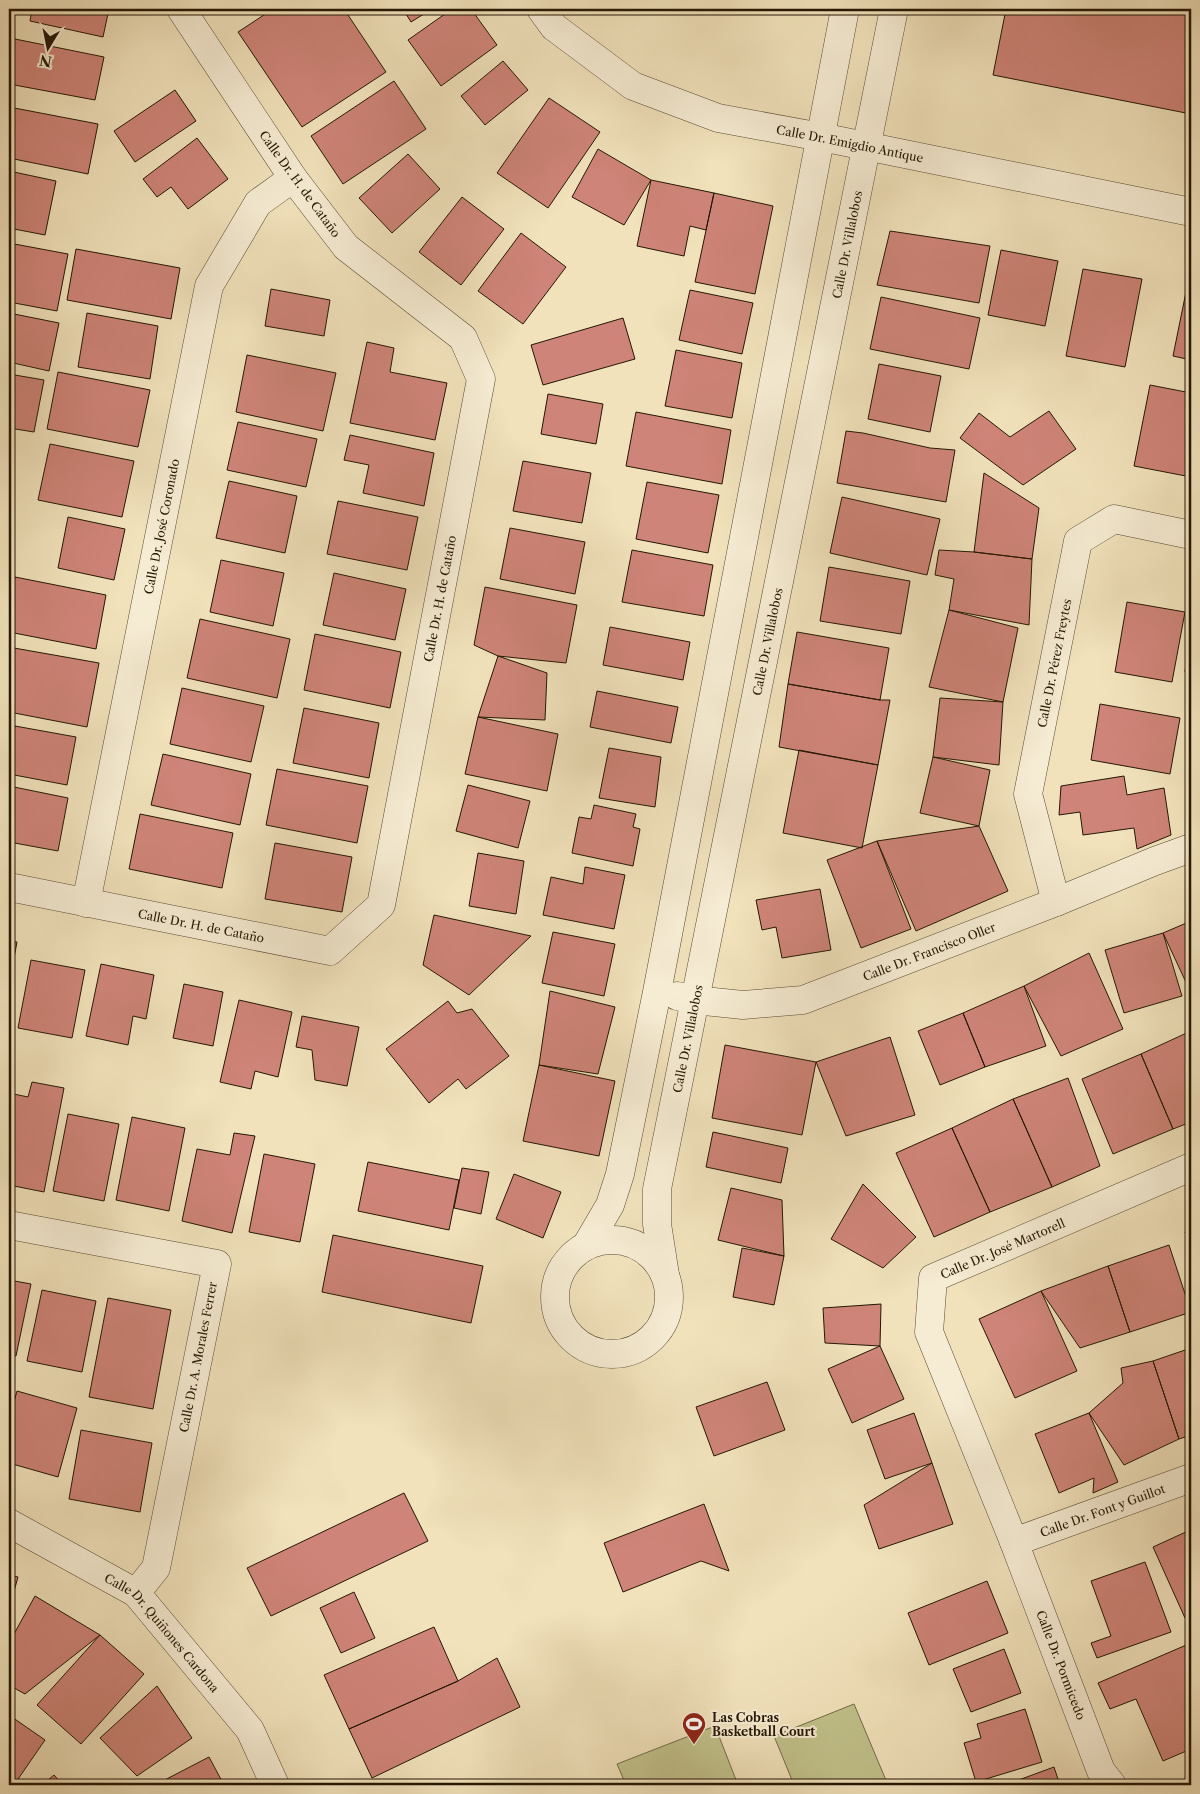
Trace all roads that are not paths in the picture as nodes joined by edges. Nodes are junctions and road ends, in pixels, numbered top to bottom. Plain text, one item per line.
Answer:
1 (181, 9) edge
2 (541, 9) edge
3 (845, 9) edge
4 (894, 9) edge
5 (821, 137) junction
6 (866, 146) junction
7 (293, 178) junction
8 (1191, 212) edge
9 (1191, 536) edge
10 (1191, 848) edge
11 (9, 888) edge
12 (1056, 902) junction
13 (86, 903) junction
14 (657, 992) junction
15 (694, 1000) junction
16 (1191, 1167) edge
17 (9, 1225) edge
18 (586, 1246) junction
19 (665, 1275) junction
20 (1191, 1478) edge
21 (9, 1523) edge
22 (1014, 1542) junction
23 (136, 1593) junction
24 (275, 1785) edge
25 (1112, 1785) edge

1 - 7 street, Calle Dr. H. de Cataño
2 - 5 street, Calle Dr. Emigdio Antique
3 - 5 street
4 - 6 street, Calle Dr. Villalobos
5 - 6 street, Calle Dr. Emigdio Antique
5 - 14 street
6 - 8 street, Calle Dr. Emigdio Antique
6 - 15 street, Calle Dr. Villalobos
7 - 13 street, Calle Dr. José Coronado
7 - 13 street, Calle Dr. H. de Cataño
9 - 12 street, Calle Dr. Pérez Freytes
10 - 12 street, Calle Dr. Francisco Oller
11 - 13 street, Calle Dr. H. de Cataño
12 - 15 street, Calle Dr. Francisco Oller
14 - 15 street, Calle Dr. Francisco Oller
14 - 18 street
15 - 19 street, Calle Dr. Villalobos
16 - 22 street, Calle Dr. José Martorell
17 - 23 street, Calle Dr. A. Morales Ferrer
18 - 19 street
18 - 19 street
20 - 22 street, Calle Dr. Font y Guillot
21 - 23 street, Calle Dr. Quiñones Cardona
22 - 25 street, Calle Dr. Pormicedo
23 - 24 street, Calle Dr. Quiñones Cardona

